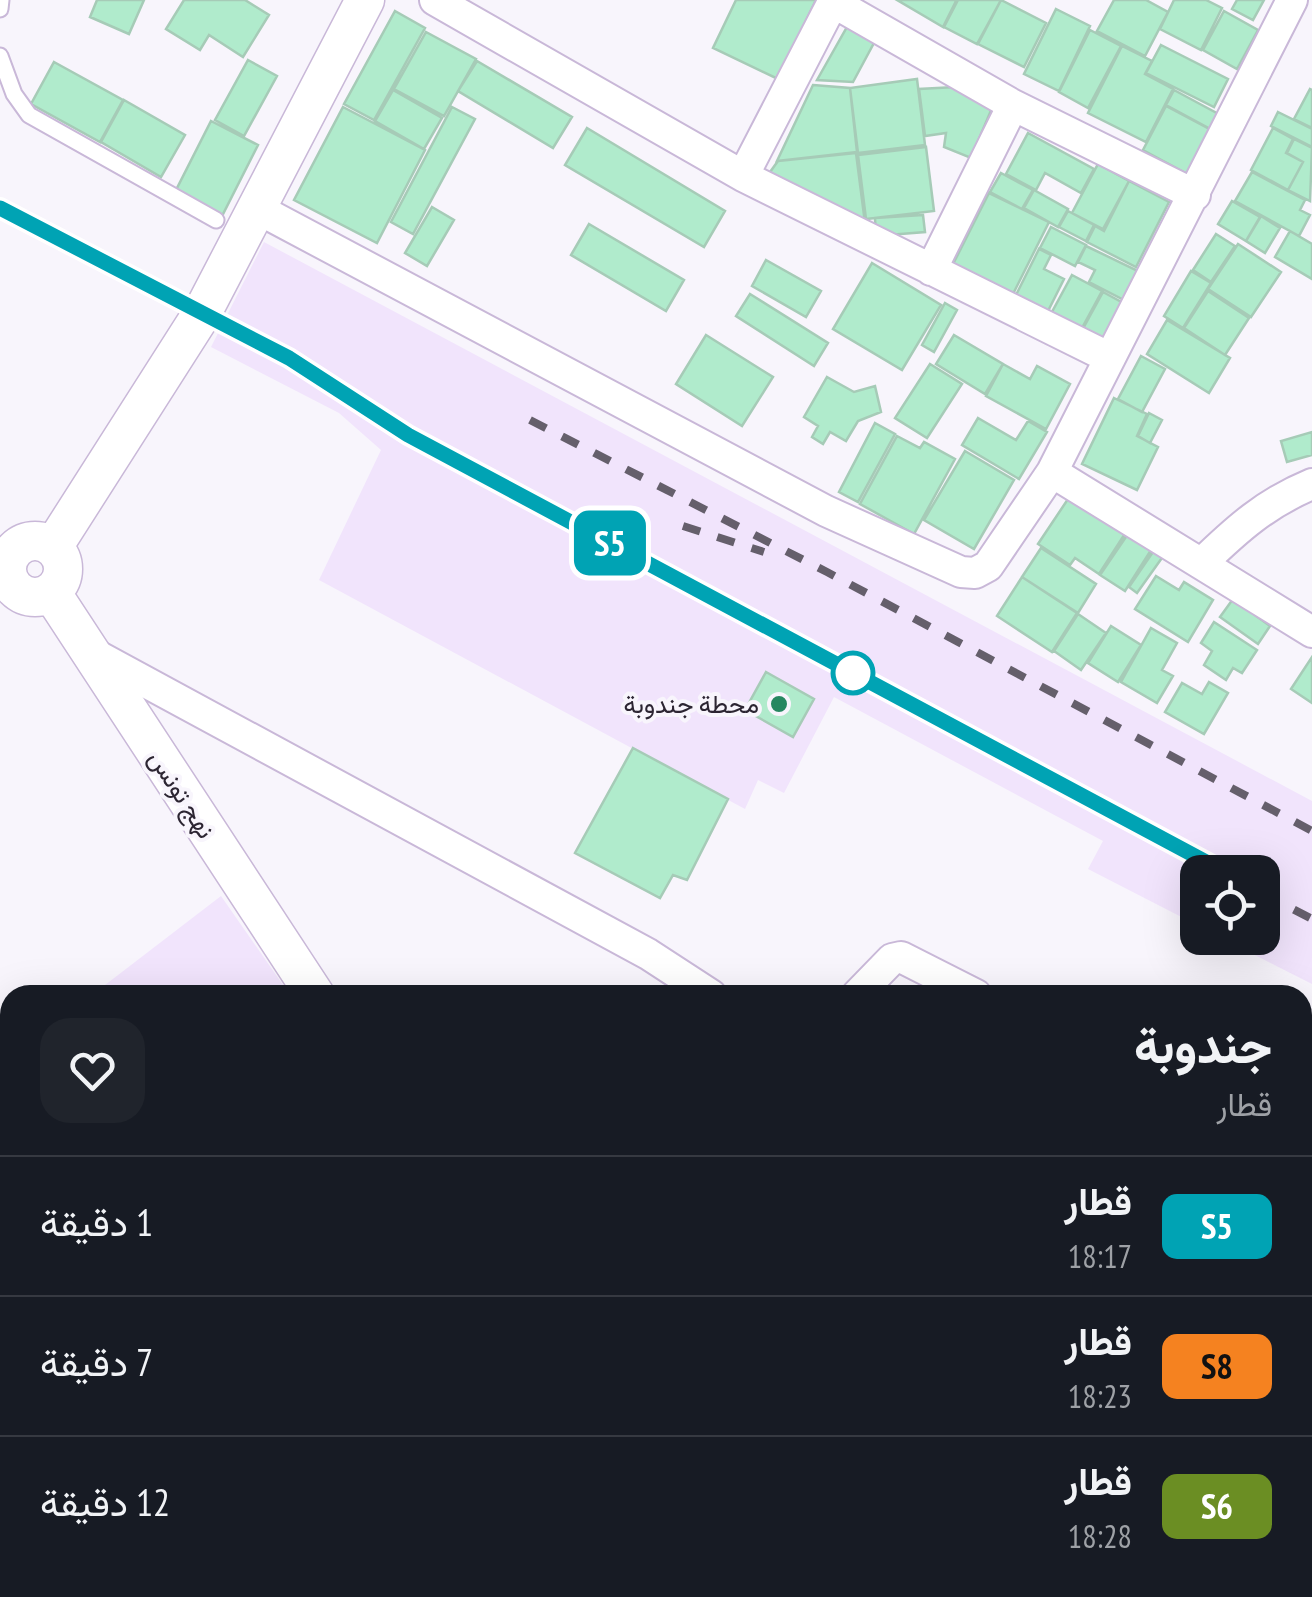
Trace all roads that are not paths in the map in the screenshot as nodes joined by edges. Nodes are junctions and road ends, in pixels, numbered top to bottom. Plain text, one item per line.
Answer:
1 (1, 0) edge
2 (365, 0) edge
3 (435, 0) edge
4 (1292, 0) edge
5 (834, 1) edge
6 (0, 8) edge
7 (0, 56) edge
8 (1013, 105) junction
9 (743, 176) junction
10 (1195, 194) junction
11 (258, 209) junction
12 (216, 220) dead end
13 (931, 270) junction
14 (1110, 358) junction
15 (1052, 472) junction
16 (1312, 484) edge
17 (53, 547) junction
18 (1202, 563) junction
19 (3, 571) edge
20 (51, 592) junction
21 (1312, 632) edge
22 (88, 650) junction
23 (307, 985) edge
24 (696, 985) edge
25 (867, 985) edge
26 (956, 985) edge

1 - 6 lane
2 - 11 street
3 - 9 street
4 - 10 street
5 - 8 street
5 - 9 street
7 - 12 lane
8 - 10 street
8 - 13 street
9 - 13 street
10 - 14 street
11 - 15 street
11 - 17 street
13 - 14 street
14 - 15 street
15 - 18 street
16 - 18 street
17 - 19 street
17 - 20 street
18 - 21 street
19 - 20 street
20 - 22 street, نهج تونس
22 - 23 street, نهج تونس
22 - 24 street
25 - 26 street

